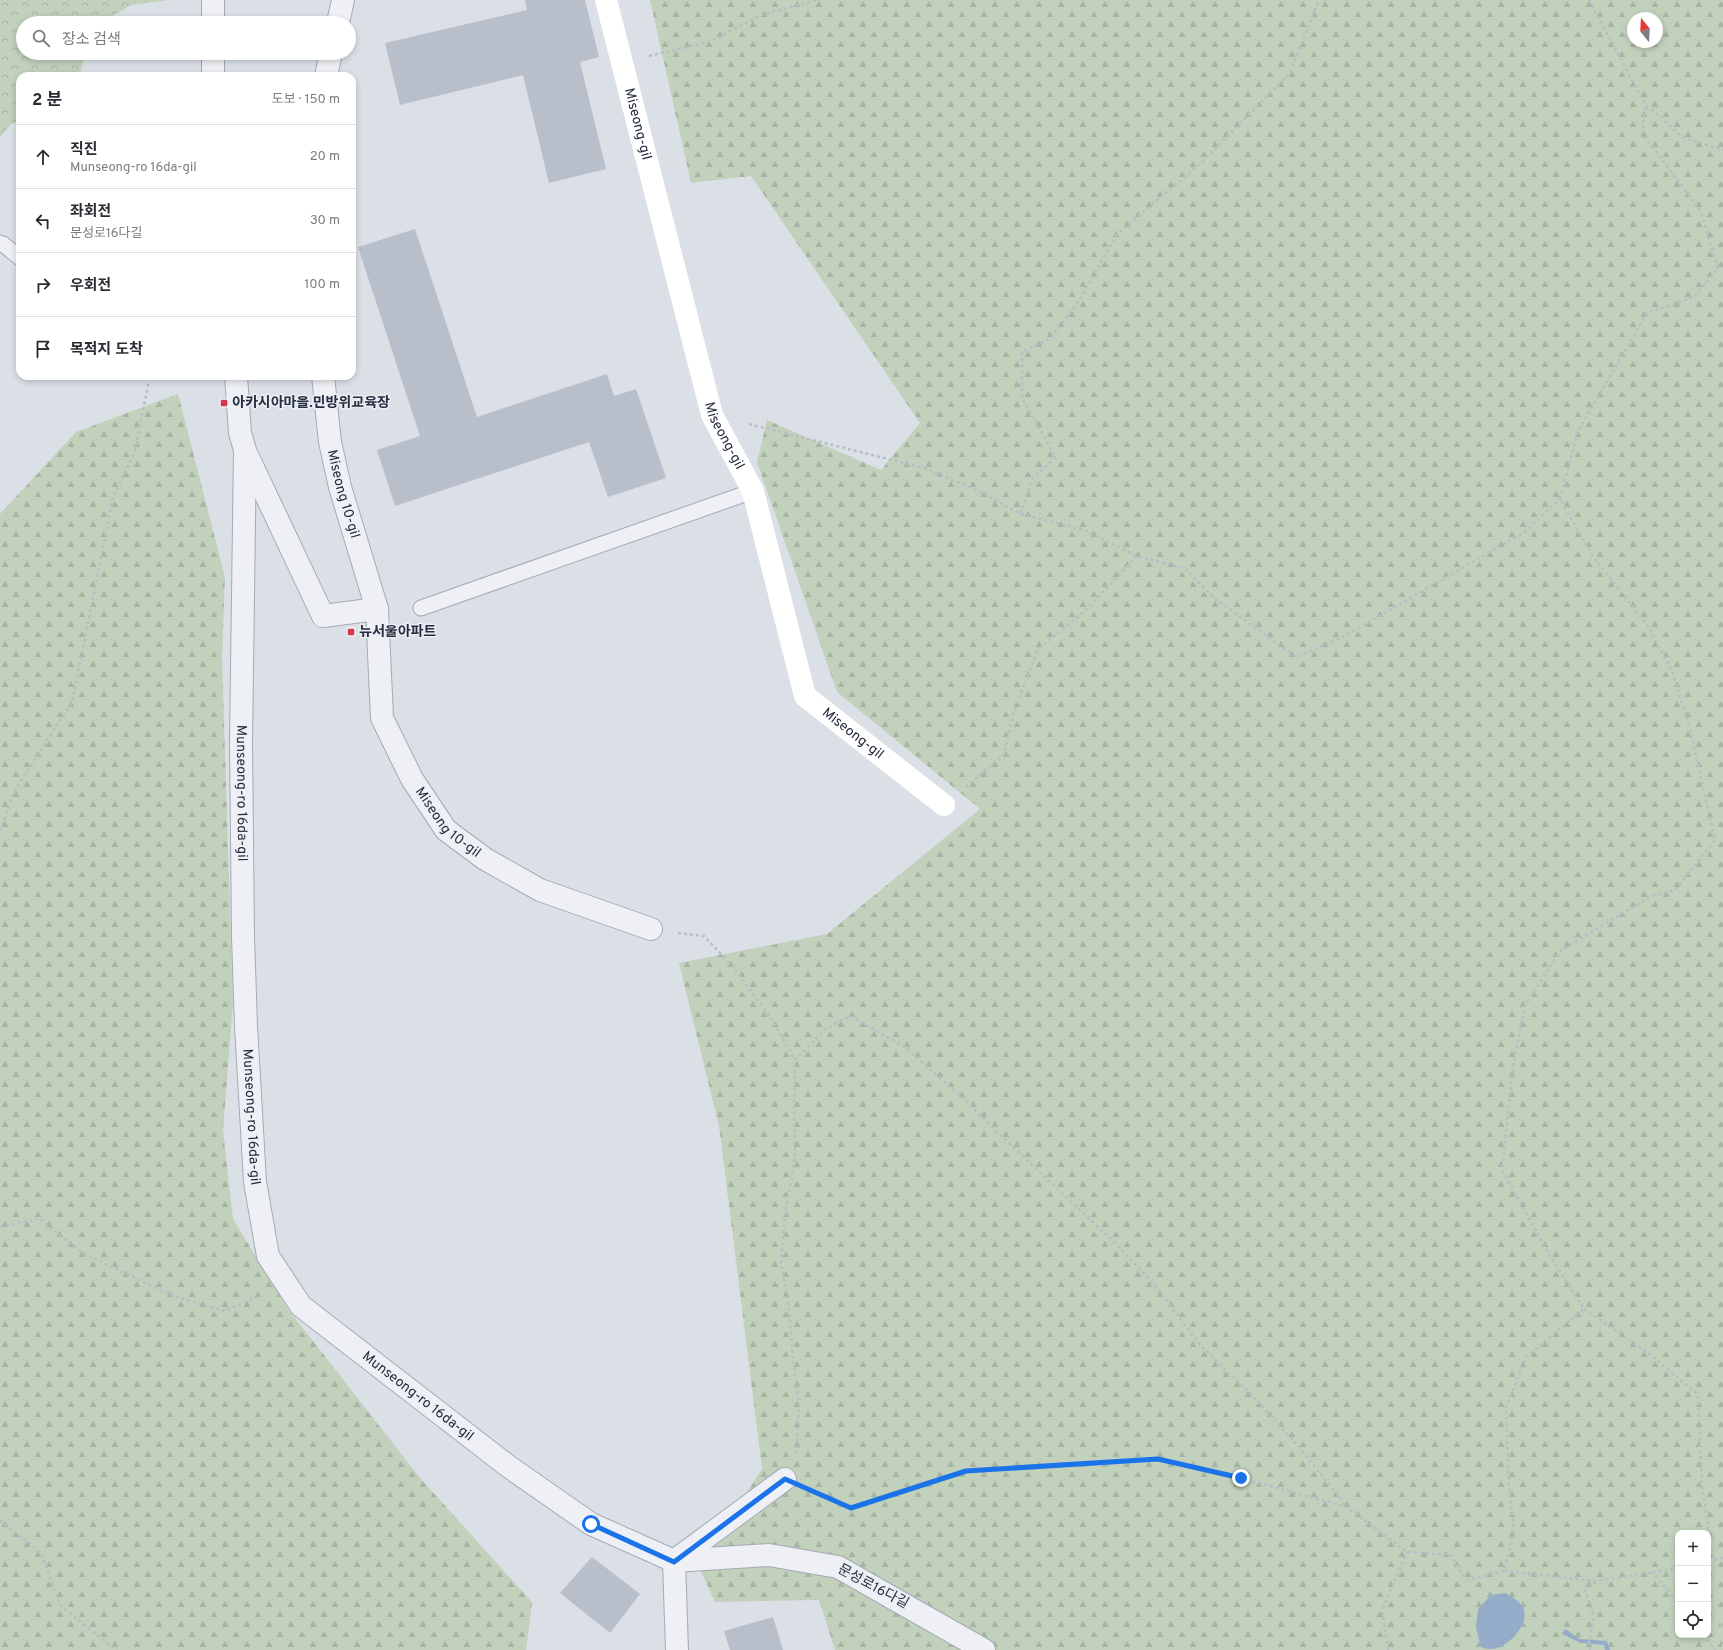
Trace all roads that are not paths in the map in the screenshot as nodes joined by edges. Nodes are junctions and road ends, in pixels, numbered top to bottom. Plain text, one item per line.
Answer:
1 (213, 0) edge
2 (343, 0) edge
3 (606, 0) edge
4 (213, 16) edge
5 (340, 16) edge
6 (213, 60) edge
7 (329, 60) edge
8 (213, 72) edge
9 (327, 72) edge
10 (0, 243) edge
11 (16, 255) edge
12 (236, 380) edge
13 (323, 380) edge
14 (245, 450) junction
15 (754, 491) junction
16 (421, 608) dead end
17 (376, 609) junction
18 (944, 805) road end
19 (651, 929) road end
20 (785, 1479) road end
21 (674, 1562) junction
22 (676, 1650) edge
23 (984, 1650) edge

1 - 4 street
2 - 5 street
3 - 15 street, Miseong-gil
6 - 8 street
7 - 9 street
10 - 11 lane
12 - 14 street, Munseong-ro 16da-gil
13 - 17 street, Miseong 10-gil
14 - 17 street
14 - 21 street, Munseong-ro 16da-gil
15 - 16 lane
15 - 18 street, Miseong-gil
17 - 19 street, Miseong 10-gil
20 - 21 street
21 - 22 street
21 - 23 street, 문성로16다길

